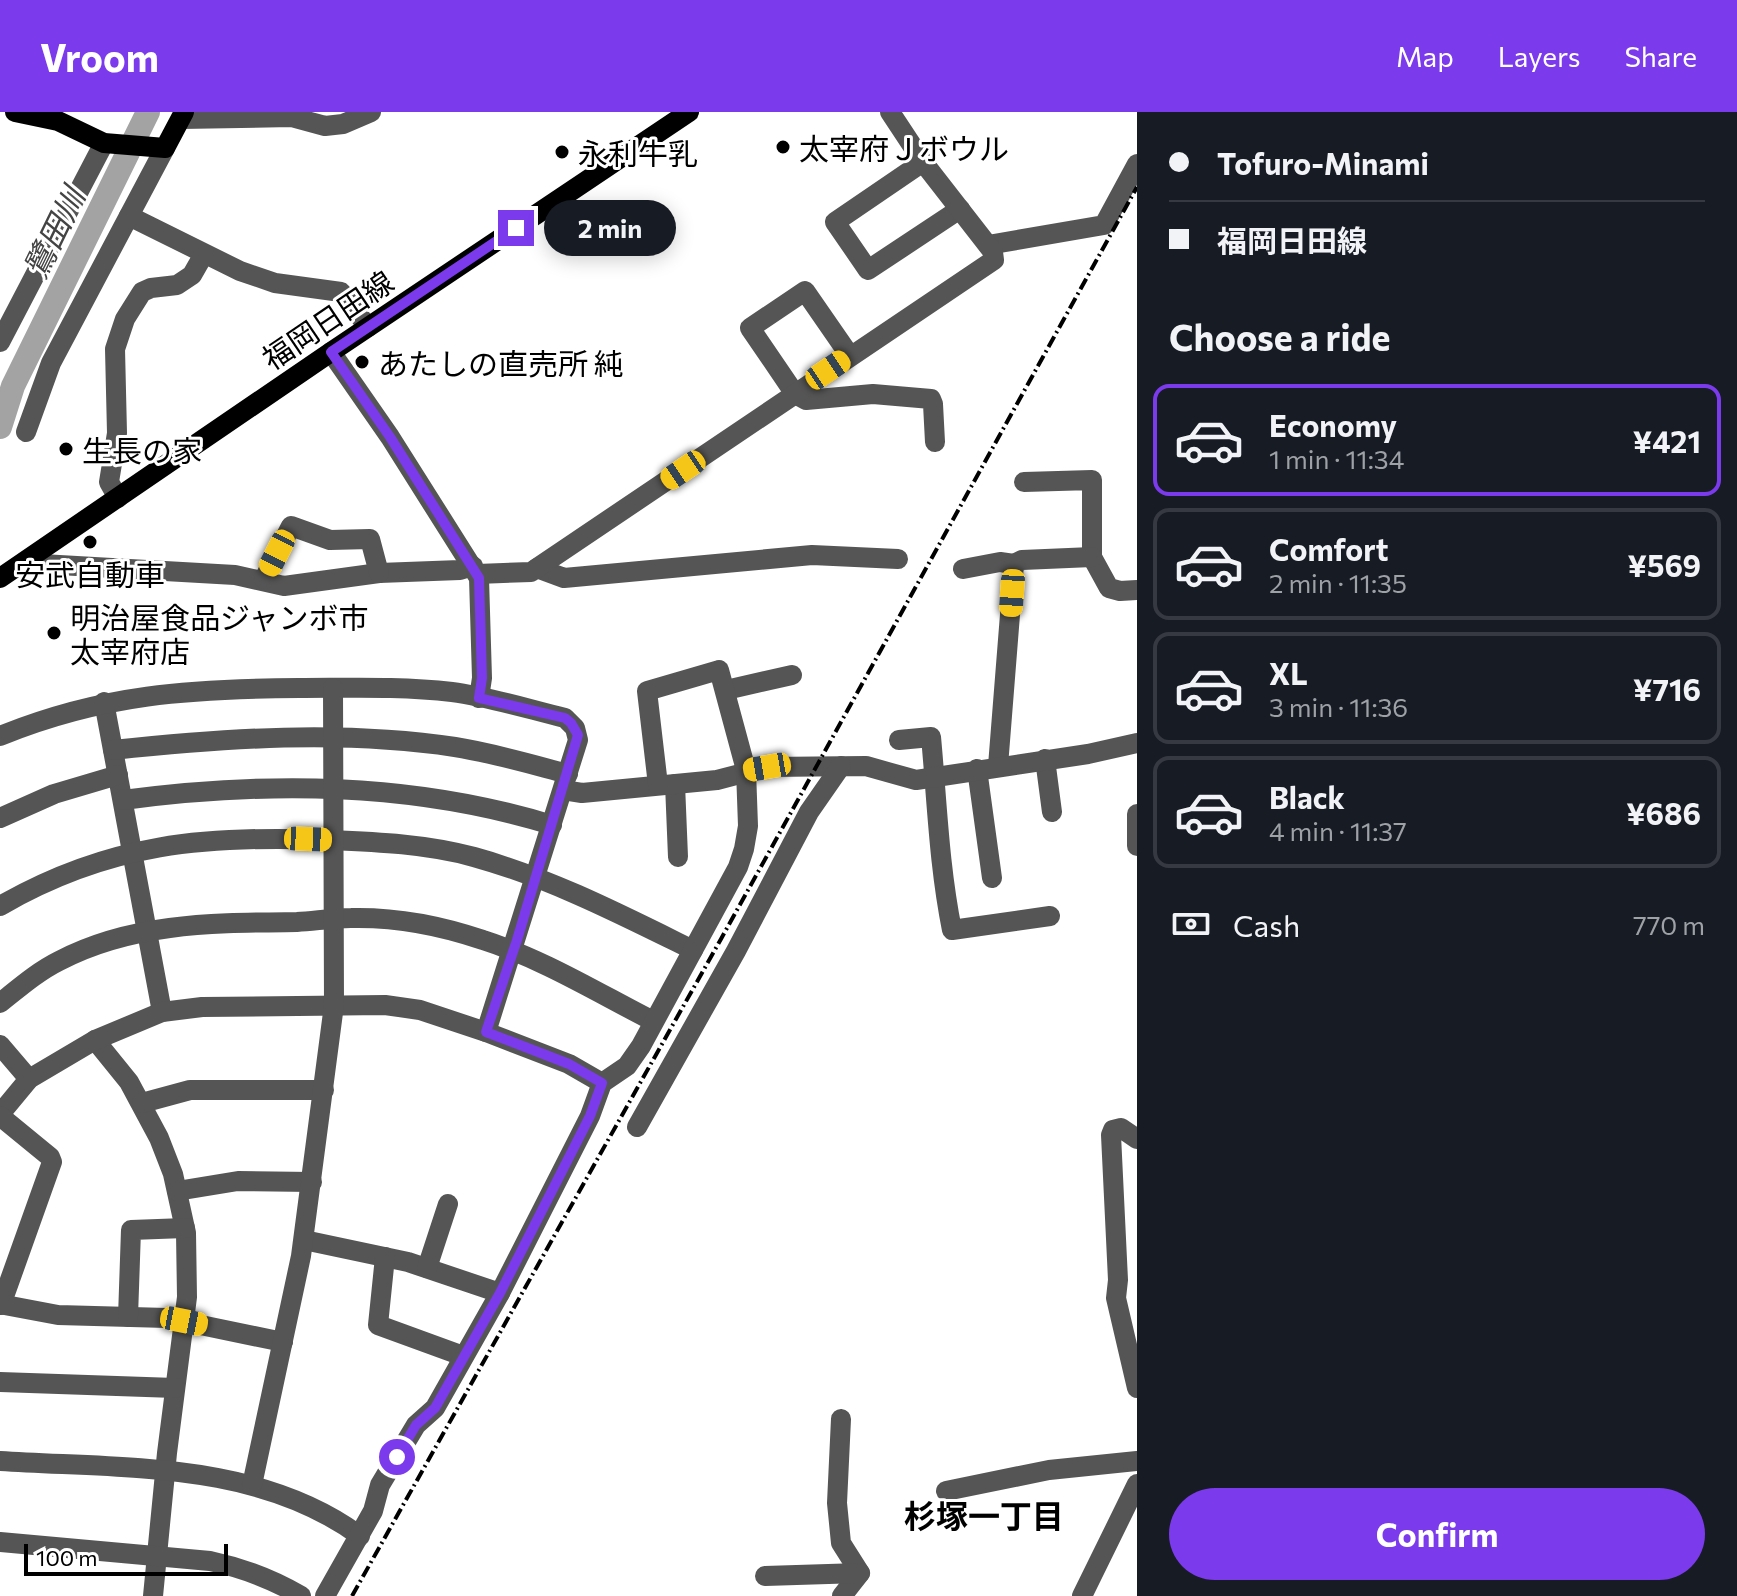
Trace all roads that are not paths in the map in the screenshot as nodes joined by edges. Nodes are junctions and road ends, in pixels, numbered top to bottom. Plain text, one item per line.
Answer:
1 (15, 112) edge
2 (371, 112) edge
3 (689, 112) edge
4 (890, 112) edge
5 (183, 115) edge
6 (60, 116) edge
7 (104, 143) junction
8 (161, 147) junction
9 (923, 162) junction
10 (1137, 164) edge
11 (960, 209) junction
12 (129, 216) junction
13 (988, 245) junction
14 (204, 254) junction
15 (368, 327) junction
16 (0, 342) edge
17 (331, 352) junction
18 (850, 356) junction
19 (795, 394) junction
20 (26, 432) dead end
21 (935, 442) dead end
22 (1024, 482) dead end
23 (118, 498) junction
24 (1092, 557) junction
25 (898, 559) dead end
26 (24, 563) junction
27 (1014, 564) junction
28 (537, 568) junction
29 (963, 569) dead end
30 (475, 570) junction
31 (379, 573) junction
32 (0, 578) edge
33 (264, 579) junction
34 (1137, 590) edge
35 (792, 675) dead end
36 (333, 688) junction
37 (726, 690) junction
38 (479, 698) junction
39 (104, 702) junction
40 (0, 736) edge
41 (333, 739) junction
42 (899, 740) dead end
43 (1136, 746) edge
44 (113, 750) junction
45 (1045, 759) junction
46 (841, 766) junction
47 (998, 766) junction
48 (977, 769) junction
49 (746, 770) junction
50 (118, 775) junction
51 (935, 777) junction
52 (565, 782) junction
53 (666, 784) junction
54 (334, 790) junction
55 (123, 800) junction
56 (1052, 812) dead end
57 (1137, 814) edge
58 (0, 818) edge
59 (552, 825) junction
60 (334, 840) junction
61 (1137, 846) edge
62 (133, 852) junction
63 (678, 857) dead end
64 (992, 878) dead end
65 (536, 879) junction
66 (0, 906) edge
67 (1050, 916) dead end
68 (335, 919) junction
69 (148, 931) junction
70 (693, 950) junction
71 (513, 951) junction
72 (0, 1003) edge
73 (334, 1005) junction
74 (162, 1012) junction
75 (653, 1021) junction
76 (486, 1032) junction
77 (95, 1040) junction
78 (0, 1045) edge
79 (29, 1079) junction
80 (602, 1083) junction
81 (324, 1090) junction
82 (142, 1103) junction
83 (0, 1115) edge
84 (637, 1127) dead end
85 (1137, 1139) edge
86 (312, 1182) junction
87 (177, 1191) junction
88 (448, 1204) dead end
89 (185, 1228) junction
90 (304, 1240) junction
91 (385, 1257) junction
92 (427, 1268) junction
93 (500, 1293) junction
94 (1, 1304) edge
95 (128, 1317) junction
96 (184, 1321) junction
97 (283, 1342) junction
98 (463, 1356) junction
99 (0, 1382) edge
100 (175, 1388) junction
101 (1137, 1388) edge
102 (841, 1419) dead end
103 (0, 1461) edge
104 (1137, 1461) edge
105 (165, 1472) junction
106 (1137, 1484) edge
107 (252, 1485) junction
108 (946, 1491) dead end
109 (360, 1536) junction
110 (0, 1542) edge
111 (157, 1555) junction
112 (860, 1573) junction
113 (765, 1576) dead end
114 (153, 1596) edge
115 (301, 1596) edge
116 (325, 1596) edge
117 (842, 1596) edge
118 (1082, 1596) edge

1 - 6 main road
2 - 5 street
3 - 15 main road, 福岡日田線
4 - 9 street
5 - 8 main road
6 - 7 main road
7 - 8 main road
7 - 16 street
8 - 12 street
9 - 11 street
9 - 11 street
10 - 13 street
11 - 13 street
12 - 14 street
12 - 20 street
13 - 18 street
14 - 15 street
14 - 23 street
15 - 17 main road, 福岡日田線
17 - 23 main road, 福岡日田線
17 - 30 street
18 - 19 street
18 - 19 street
19 - 21 street
19 - 28 street
22 - 24 street
23 - 26 main road, 福岡日田線
24 - 27 street
24 - 34 street
25 - 28 street
26 - 32 main road, 福岡日田線
26 - 33 street
27 - 29 street
27 - 47 street
28 - 30 street
30 - 31 street
30 - 38 street
31 - 33 street
31 - 33 street
35 - 37 street
36 - 38 street
36 - 39 street
36 - 41 street
37 - 49 street
37 - 53 street
38 - 52 street
39 - 40 street
39 - 44 street
41 - 44 street
41 - 52 street
41 - 54 street
42 - 51 street
43 - 45 street
44 - 50 street
45 - 47 street
45 - 56 street
46 - 49 street
46 - 51 street
46 - 84 street
47 - 48 street
48 - 51 street
48 - 64 street
49 - 53 street
49 - 70 street
50 - 55 street
50 - 58 street
51 - 67 street
52 - 53 street
52 - 59 street
53 - 63 street
54 - 55 street
54 - 59 street
54 - 60 street
55 - 62 street
57 - 61 street
59 - 65 street
60 - 62 street
60 - 65 street
60 - 68 street
62 - 66 street
62 - 69 street
65 - 70 street
65 - 71 street
68 - 69 street
68 - 71 street
68 - 73 street
69 - 72 street
69 - 74 street
70 - 75 street
71 - 75 street
71 - 76 street
73 - 74 street
73 - 76 street
73 - 81 street
74 - 77 street
75 - 80 street
76 - 80 street
77 - 79 street
77 - 82 street
78 - 79 street
79 - 83 street
80 - 93 street
81 - 82 street
81 - 86 street
82 - 87 street
83 - 94 street
85 - 101 street
86 - 87 street
86 - 90 street
87 - 89 street
88 - 92 street
89 - 95 street
89 - 96 street
90 - 91 street
90 - 97 street
91 - 92 street
91 - 98 street
92 - 93 street
93 - 98 street
94 - 95 street
95 - 96 street
96 - 97 street
96 - 100 street
97 - 107 street
98 - 109 street
99 - 100 street
100 - 105 street
102 - 112 street
103 - 105 street
104 - 108 street
105 - 107 street
105 - 111 street
106 - 118 street
107 - 109 street
109 - 116 street
110 - 111 street
111 - 114 street
111 - 115 street
112 - 113 street
112 - 117 street

